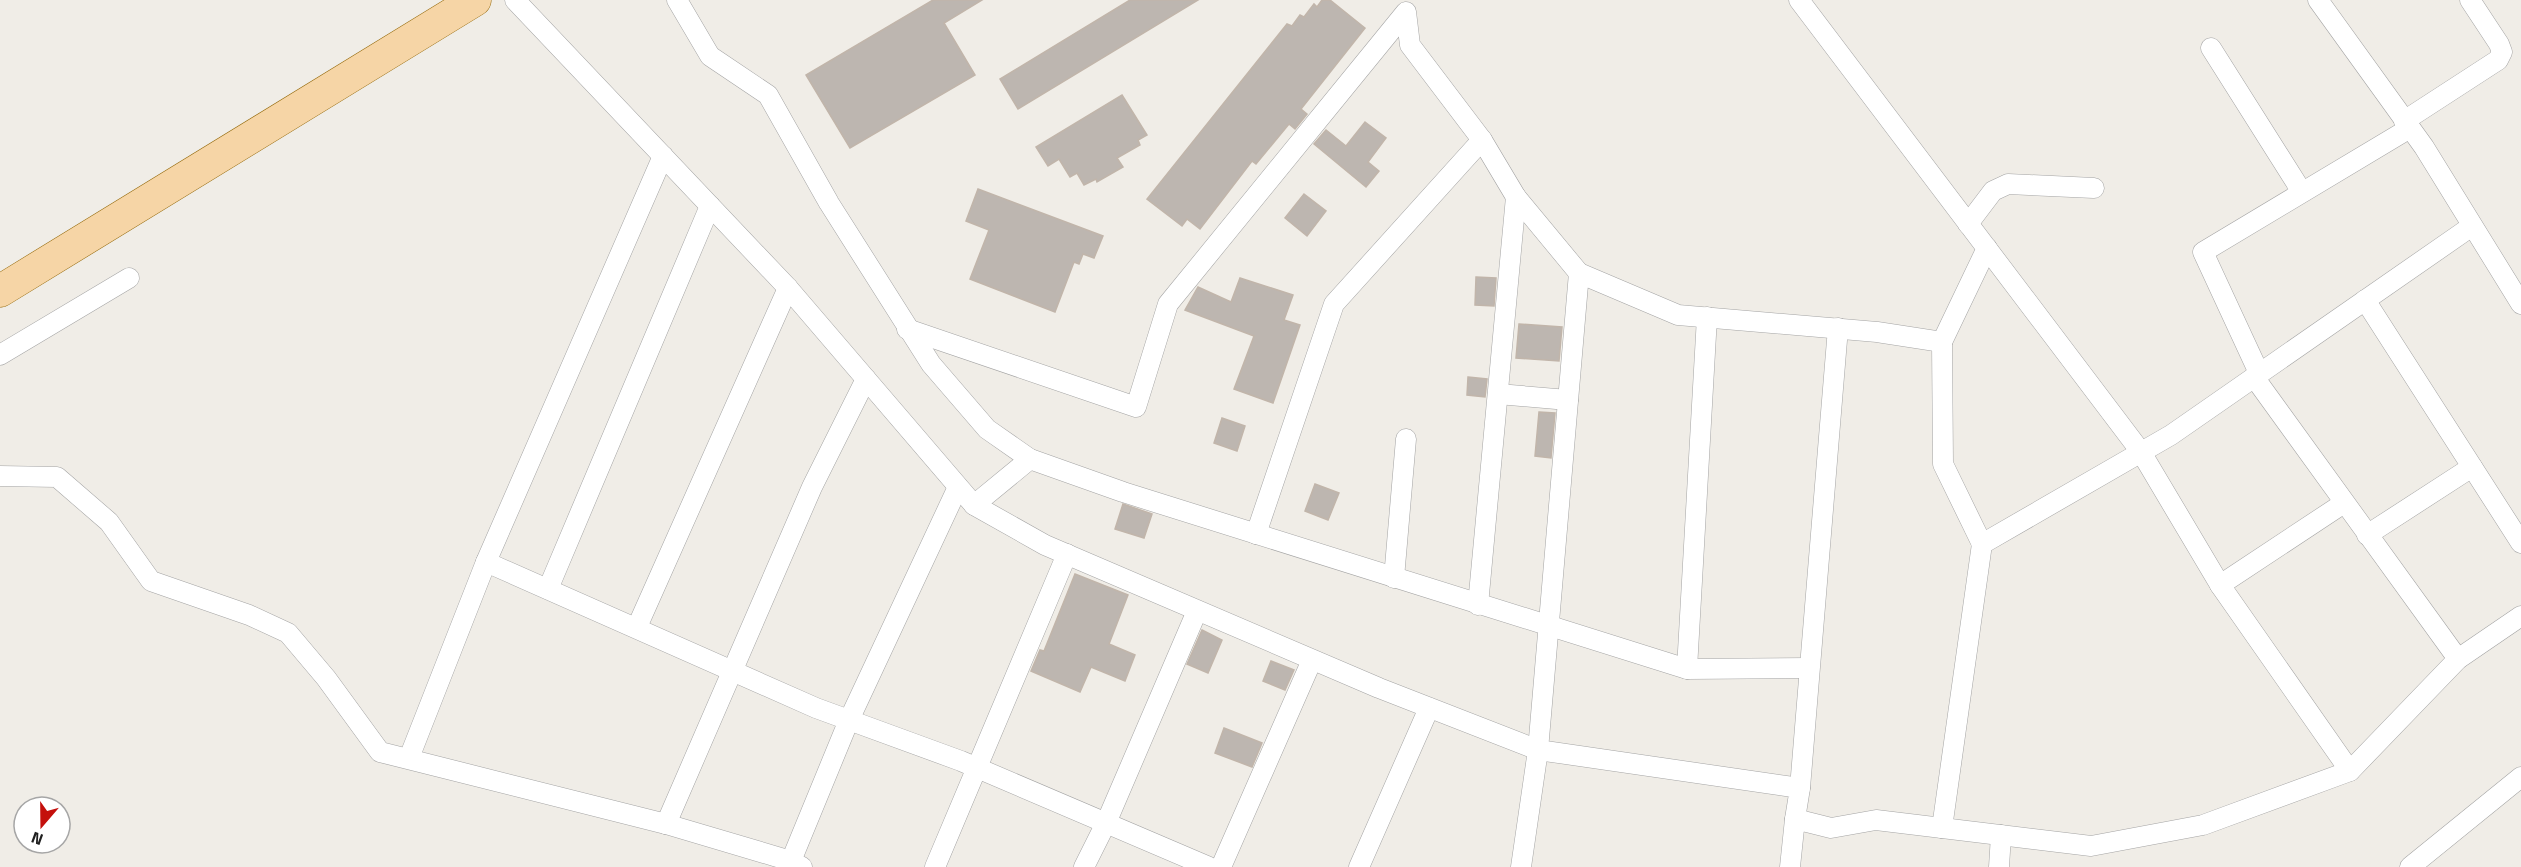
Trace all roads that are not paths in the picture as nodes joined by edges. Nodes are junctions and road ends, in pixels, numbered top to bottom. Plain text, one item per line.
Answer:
1 (475, 0) edge
2 (515, 0) edge
3 (677, 0) edge
4 (1799, 0) edge
5 (2318, 0) edge
6 (2470, 0) edge
7 (1410, 6) edge
8 (2211, 48) dead end
9 (2407, 124) junction
10 (1482, 140) junction
11 (663, 156) junction
12 (2094, 188) dead end
13 (2302, 192) junction
14 (1516, 197) junction
15 (711, 206) junction
16 (1968, 224) junction
17 (2472, 226) junction
18 (1987, 248) junction
19 (1579, 273) junction
20 (129, 278) dead end
21 (788, 288) junction
22 (0, 291) edge
23 (2365, 300) junction
24 (2521, 304) edge
25 (1707, 317) junction
26 (1838, 328) junction
27 (907, 329) junction
28 (1942, 342) junction
29 (0, 355) edge
30 (2256, 375) junction
31 (866, 379) junction
32 (1498, 394) junction
33 (1568, 400) junction
34 (1406, 439) dead end
35 (2141, 452) junction
36 (1030, 459) junction
37 (2472, 467) junction
38 (0, 476) edge
39 (958, 487) junction
40 (2344, 503) junction
41 (974, 505) junction
42 (1256, 534) junction
43 (2367, 535) junction
44 (2521, 543) edge
45 (1982, 544) junction
46 (1067, 554) junction
47 (486, 562) junction
48 (1394, 578) junction
49 (2220, 585) junction
50 (549, 589) junction
51 (1478, 605) junction
52 (1197, 610) junction
53 (2521, 616) edge
54 (637, 627) junction
55 (1549, 627) junction
56 (2458, 659) junction
57 (1312, 660) junction
58 (1809, 668) junction
59 (1687, 669) junction
60 (731, 670) junction
61 (1429, 708) junction
62 (849, 720) junction
63 (1538, 750) junction
64 (409, 758) junction
65 (977, 768) junction
66 (2350, 771) junction
67 (2521, 777) edge
68 (1800, 788) junction
69 (1795, 819) junction
70 (1106, 823) junction
71 (666, 824) junction
72 (1942, 828) junction
73 (2001, 835) junction
74 (796, 864) edge
75 (934, 867) edge
76 (1084, 867) edge
77 (1209, 867) edge
78 (1221, 867) edge
79 (1359, 867) edge
80 (1521, 867) edge
81 (1790, 867) edge
82 (1998, 867) edge
83 (2410, 867) edge

1 - 22 main road
2 - 11 street
3 - 27 street
4 - 16 street
5 - 9 street
6 - 9 street
7 - 10 street
7 - 27 street
8 - 13 street
9 - 13 street
9 - 17 street
10 - 14 street
10 - 42 street
11 - 15 street
11 - 47 street
12 - 16 street
13 - 30 street
14 - 19 street
14 - 32 street
15 - 21 street
15 - 50 street
16 - 18 street
17 - 23 street
17 - 24 street
18 - 28 street
18 - 35 street
19 - 25 street
19 - 33 street
20 - 29 street
21 - 31 street
21 - 54 street
23 - 30 street
23 - 37 street
25 - 26 street
25 - 59 street
26 - 28 street
26 - 58 street
27 - 36 street
28 - 45 street
30 - 35 street
30 - 40 street
31 - 39 street
31 - 60 street
32 - 33 street
32 - 51 street
33 - 55 street
34 - 48 street
35 - 45 street
35 - 49 street
36 - 41 street
36 - 42 street
37 - 43 street
37 - 44 street
38 - 64 street
39 - 41 street
39 - 62 street
40 - 43 street
40 - 49 street
41 - 46 street
42 - 48 street
43 - 56 street
45 - 72 street
46 - 52 street
46 - 65 street
47 - 50 street
47 - 64 street
48 - 51 street
49 - 66 street
50 - 54 street
51 - 55 street
52 - 57 street
52 - 70 street
53 - 56 street
54 - 60 street
55 - 59 street
55 - 63 street
56 - 66 street
57 - 61 street
57 - 78 street
58 - 59 street
58 - 68 street
60 - 62 street
60 - 71 street
61 - 63 street
61 - 79 street
62 - 65 street
62 - 74 street
63 - 68 street
63 - 80 street
64 - 71 street
65 - 70 street
65 - 75 street
66 - 73 street
67 - 83 street
68 - 69 street
69 - 72 street
69 - 81 street
70 - 76 street
70 - 77 street
71 - 74 street
72 - 73 street
73 - 82 street

